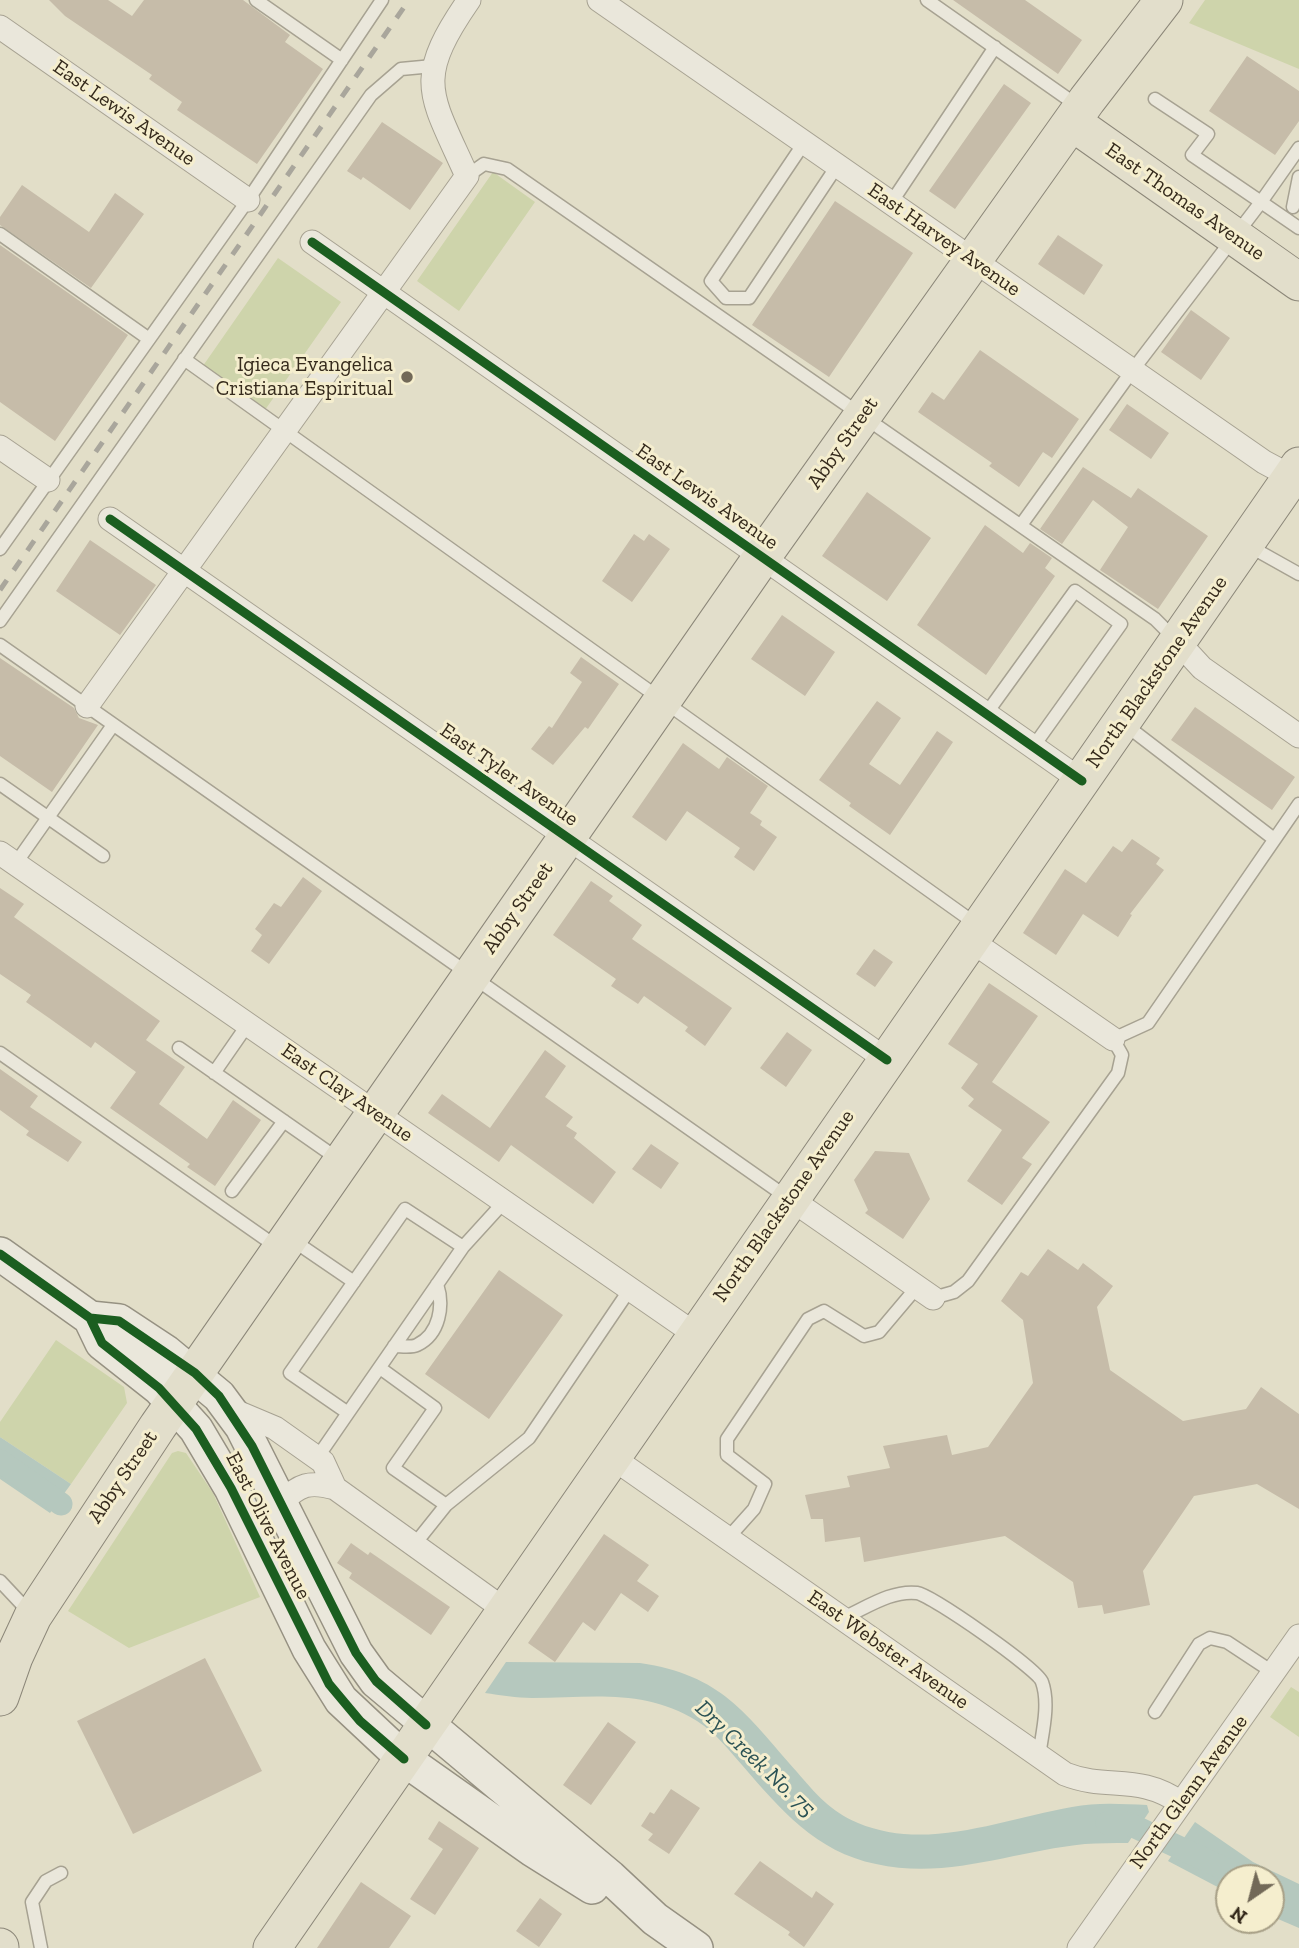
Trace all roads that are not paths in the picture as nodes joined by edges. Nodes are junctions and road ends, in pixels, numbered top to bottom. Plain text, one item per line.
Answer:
1 (256, 0) edge
2 (382, 0) edge
3 (468, 0) edge
4 (599, 0) edge
5 (927, 0) edge
6 (1164, 0) edge
7 (0, 27) edge
8 (995, 47) junction
9 (342, 60) junction
10 (433, 66) junction
11 (1155, 99) dead end
12 (1077, 115) junction
13 (804, 143) junction
14 (1299, 148) edge
15 (837, 166) junction
16 (1294, 167) edge
17 (467, 176) junction
18 (1299, 177) edge
19 (248, 200) junction
20 (1261, 202) junction
21 (891, 203) junction
22 (1293, 207) dead end
23 (1299, 229) edge
24 (0, 234) edge
25 (1234, 237) junction
26 (312, 242) dead end
27 (973, 260) junction
28 (1298, 281) edge
29 (384, 293) junction
30 (149, 339) junction
31 (184, 359) junction
32 (1132, 370) junction
33 (863, 416) junction
34 (283, 430) junction
35 (0, 447) edge
36 (1297, 475) edge
37 (48, 480) junction
38 (110, 519) dead end
39 (1021, 525) junction
40 (1245, 544) junction
41 (0, 549) edge
42 (762, 557) junction
43 (185, 570) junction
44 (1088, 572) junction
45 (1299, 574) edge
46 (1075, 591) junction
47 (0, 621) edge
48 (1178, 643) junction
49 (0, 645) edge
50 (663, 699) junction
51 (87, 706) junction
52 (986, 714) junction
53 (1123, 722) junction
54 (113, 725) junction
55 (1299, 736) edge
56 (1033, 747) junction
57 (1082, 781) junction
58 (0, 784) edge
59 (1299, 804) edge
60 (48, 817) junction
61 (568, 837) junction
62 (1274, 839) junction
63 (103, 856) dead end
64 (8, 858) edge
65 (975, 934) junction
66 (471, 975) junction
67 (248, 1024) junction
68 (1113, 1039) junction
69 (179, 1048) dead end
70 (0, 1053) edge
71 (887, 1060) junction
72 (214, 1073) junction
73 (374, 1112) junction
74 (284, 1121) junction
75 (341, 1161) junction
76 (232, 1191) dead end
77 (789, 1198) junction
78 (504, 1202) junction
79 (285, 1243) junction
80 (463, 1247) junction
81 (0, 1254) edge
82 (354, 1282) junction
83 (437, 1284) junction
84 (630, 1289) junction
85 (925, 1292) junction
86 (90, 1318) junction
87 (695, 1334) junction
88 (394, 1346) junction
89 (380, 1368) junction
90 (195, 1373) junction
91 (174, 1403) junction
92 (230, 1409) junction
93 (348, 1413) junction
94 (610, 1456) junction
95 (317, 1458) junction
96 (335, 1488) junction
97 (281, 1503) junction
98 (446, 1505) junction
99 (728, 1538) junction
100 (414, 1545) junction
101 (0, 1581) edge
102 (505, 1610) junction
103 (33, 1616) junction
104 (843, 1618) junction
105 (0, 1635) edge
106 (1299, 1636) edge
107 (1274, 1673) junction
108 (0, 1697) edge
109 (1155, 1712) dead end
110 (426, 1725) junction
111 (1040, 1756) junction
112 (404, 1759) junction
113 (1181, 1803) junction
114 (61, 1873) dead end
115 (654, 1919) junction
116 (41, 1948) edge
117 (272, 1948) edge
118 (696, 1948) edge
119 (1079, 1948) edge

1 - 9 lane
2 - 9 lane
3 - 10 street
4 - 13 street, East Harvey Avenue
5 - 8 lane
6 - 12 main road, Abby Street
7 - 19 street, East Lewis Avenue
8 - 12 lane
8 - 21 lane
9 - 19 lane
10 - 17 street
10 - 31 lane
11 - 20 lane
12 - 25 main road, East Thomas Avenue
12 - 27 main road, Abby Street
13 - 15 street, East Harvey Avenue
13 - 15 lane
14 - 16 lane
15 - 21 street, East Harvey Avenue
16 - 20 lane
17 - 29 street
17 - 33 lane
18 - 22 lane
19 - 30 lane
20 - 23 lane
20 - 25 lane
21 - 27 street, East Harvey Avenue
24 - 30 lane
25 - 28 main road, East Thomas Avenue
25 - 32 lane
26 - 29 street, East Lewis Avenue
27 - 32 street, East Harvey Avenue
27 - 33 main road, Abby Street
29 - 34 street
29 - 42 street, East Lewis Avenue
30 - 37 lane
31 - 34 lane
31 - 47 lane
32 - 36 street, East Harvey Avenue
32 - 39 lane
33 - 39 lane
33 - 42 main road, Abby Street
34 - 43 street
34 - 50 lane
35 - 37 street
36 - 40 main road, North Blackstone Avenue
37 - 41 lane
38 - 43 street, East Tyler Avenue
39 - 44 lane
40 - 45 lane
40 - 48 main road, North Blackstone Avenue
42 - 50 main road, Abby Street
42 - 52 street, East Lewis Avenue
43 - 51 street
43 - 61 street, East Tyler Avenue
44 - 46 lane
44 - 48 lane
46 - 52 lane
46 - 56 lane
48 - 53 main road, North Blackstone Avenue
48 - 55 street
49 - 51 lane
50 - 61 main road, Abby Street
50 - 65 lane
51 - 54 lane
52 - 56 street, East Lewis Avenue
53 - 57 main road, North Blackstone Avenue
53 - 62 lane
54 - 60 lane
54 - 66 lane
56 - 57 street, East Lewis Avenue
57 - 65 main road, North Blackstone Avenue
58 - 60 lane
59 - 62 lane
60 - 63 lane
60 - 64 lane
61 - 66 main road, Abby Street
61 - 71 street, East Tyler Avenue
62 - 68 lane
64 - 67 street, East Clay Avenue
65 - 68 street
65 - 71 main road, North Blackstone Avenue
66 - 73 main road, Abby Street
66 - 77 lane
67 - 72 lane
67 - 73 street, East Clay Avenue
68 - 85 lane
69 - 72 lane
70 - 79 lane
71 - 77 main road, North Blackstone Avenue
72 - 74 lane
73 - 75 main road, Abby Street
73 - 78 street, East Clay Avenue
74 - 75 lane
74 - 76 lane
75 - 79 main road, Abby Street
77 - 85 street
77 - 87 main road, North Blackstone Avenue
78 - 80 lane
78 - 84 street, East Clay Avenue
79 - 82 lane
79 - 90 main road, Abby Street
80 - 82 lane
80 - 83 lane
81 - 86 main road, East Olive Avenue
82 - 93 lane
83 - 88 lane
83 - 88 lane
84 - 87 street, East Clay Avenue
84 - 98 lane
85 - 99 lane
86 - 90 main road, East Olive Avenue
86 - 91 main road, East Olive Avenue
87 - 94 main road, North Blackstone Avenue
88 - 89 lane
89 - 93 lane
89 - 98 lane
90 - 91 main road, Abby Street
90 - 92 main road, East Olive Avenue
91 - 103 main road, Abby Street
91 - 112 main road, East Olive Avenue
92 - 95 street
92 - 97 main road, East Olive Avenue
93 - 95 lane
94 - 99 street, East Webster Avenue
94 - 102 main road, North Blackstone Avenue
95 - 96 street
96 - 97 street
96 - 100 street
97 - 110 main road, East Olive Avenue
98 - 100 lane
99 - 104 street, East Webster Avenue
100 - 102 street
101 - 103 lane
102 - 110 main road, North Blackstone Avenue
103 - 105 main road
103 - 108 main road, Abby Street
104 - 111 street, East Webster Avenue
104 - 111 lane
106 - 107 street, North Glenn Avenue
107 - 109 lane
107 - 113 street, North Glenn Avenue
110 - 112 main road, North Blackstone Avenue
110 - 115 main road, East Olive Avenue
111 - 113 street, East Webster Avenue
112 - 115 main road, East Olive Avenue
112 - 117 main road, North Blackstone Avenue
113 - 119 street, North Glenn Avenue
114 - 116 lane
115 - 118 main road, East Olive Avenue

